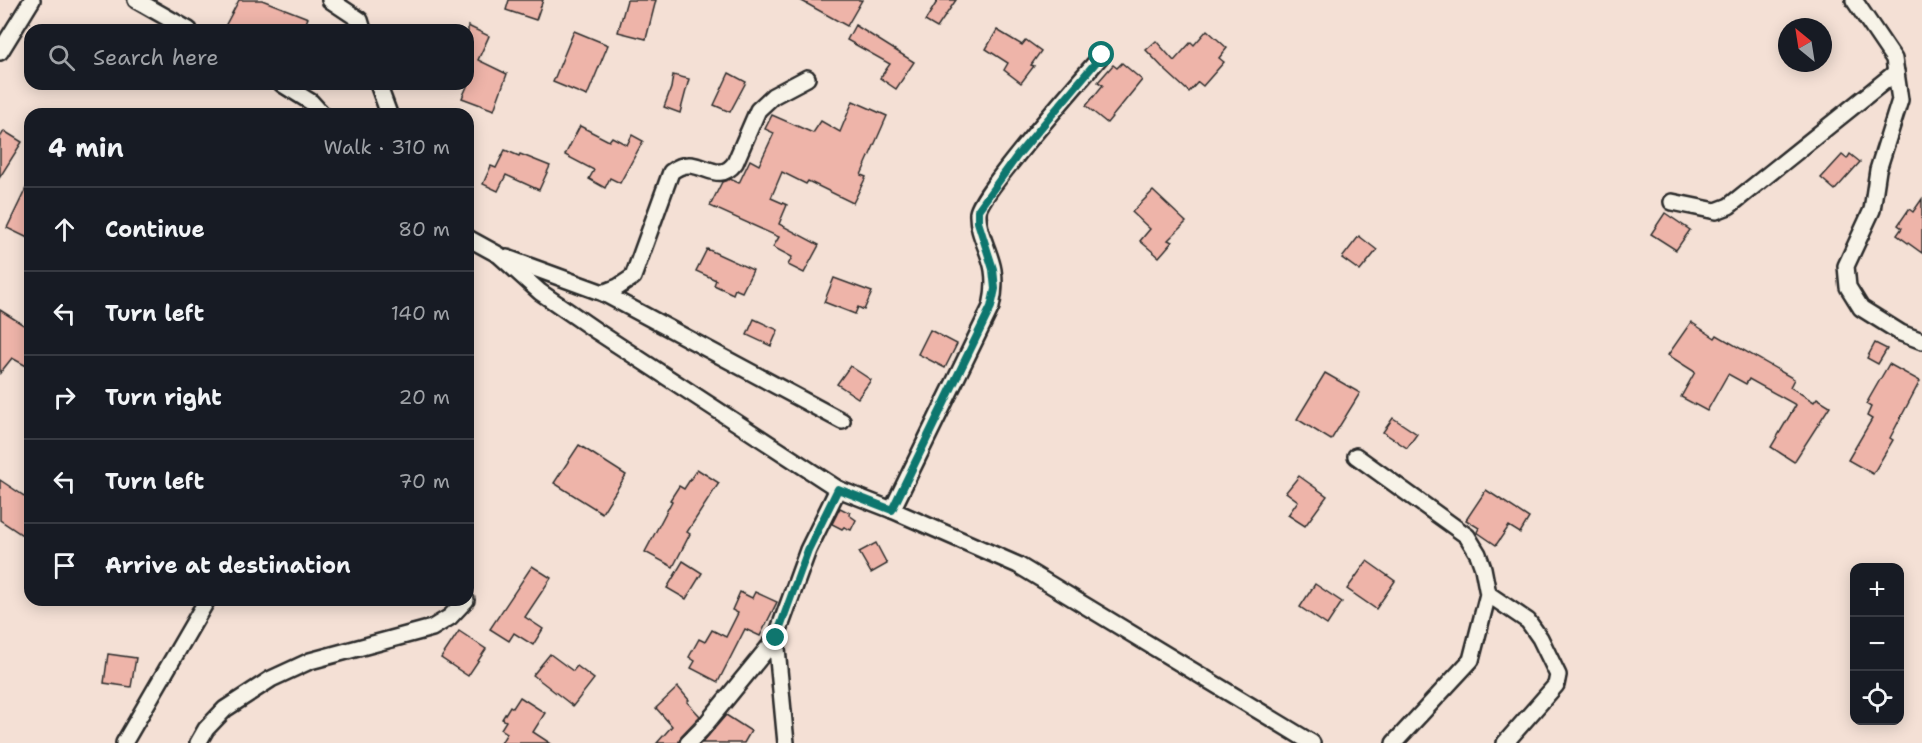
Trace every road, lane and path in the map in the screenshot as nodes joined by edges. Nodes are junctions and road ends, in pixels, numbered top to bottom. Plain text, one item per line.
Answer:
1 (32, 0) edge
2 (136, 0) edge
3 (330, 0) edge
4 (1854, 0) edge
5 (178, 24) edge
6 (361, 24) edge
7 (0, 52) edge
8 (1102, 55) dead end
9 (1896, 72) junction
10 (807, 78) dead end
11 (292, 90) edge
12 (380, 90) edge
13 (316, 108) edge
14 (387, 108) edge
15 (1672, 202) dead end
16 (474, 241) edge
17 (498, 255) junction
18 (603, 293) junction
19 (1922, 341) edge
20 (842, 421) dead end
21 (1356, 456) dead end
22 (838, 489) junction
23 (892, 510) junction
24 (1488, 594) junction
25 (204, 606) edge
26 (460, 606) edge
27 (776, 638) junction
28 (124, 743) edge
29 (198, 743) edge
30 (688, 743) edge
31 (786, 743) edge
32 (1312, 743) edge
33 (1394, 743) edge
34 (1505, 743) edge

1 - 7 street
2 - 5 street
3 - 6 street
4 - 9 street
8 - 23 street
9 - 15 street
9 - 19 street
10 - 18 street
11 - 13 street
12 - 14 street
16 - 17 street
17 - 18 street
17 - 22 street
18 - 20 street
21 - 24 street
22 - 23 street
22 - 27 street
23 - 32 street
24 - 33 street
24 - 34 street
25 - 28 street
26 - 29 street
27 - 30 street
27 - 31 street

